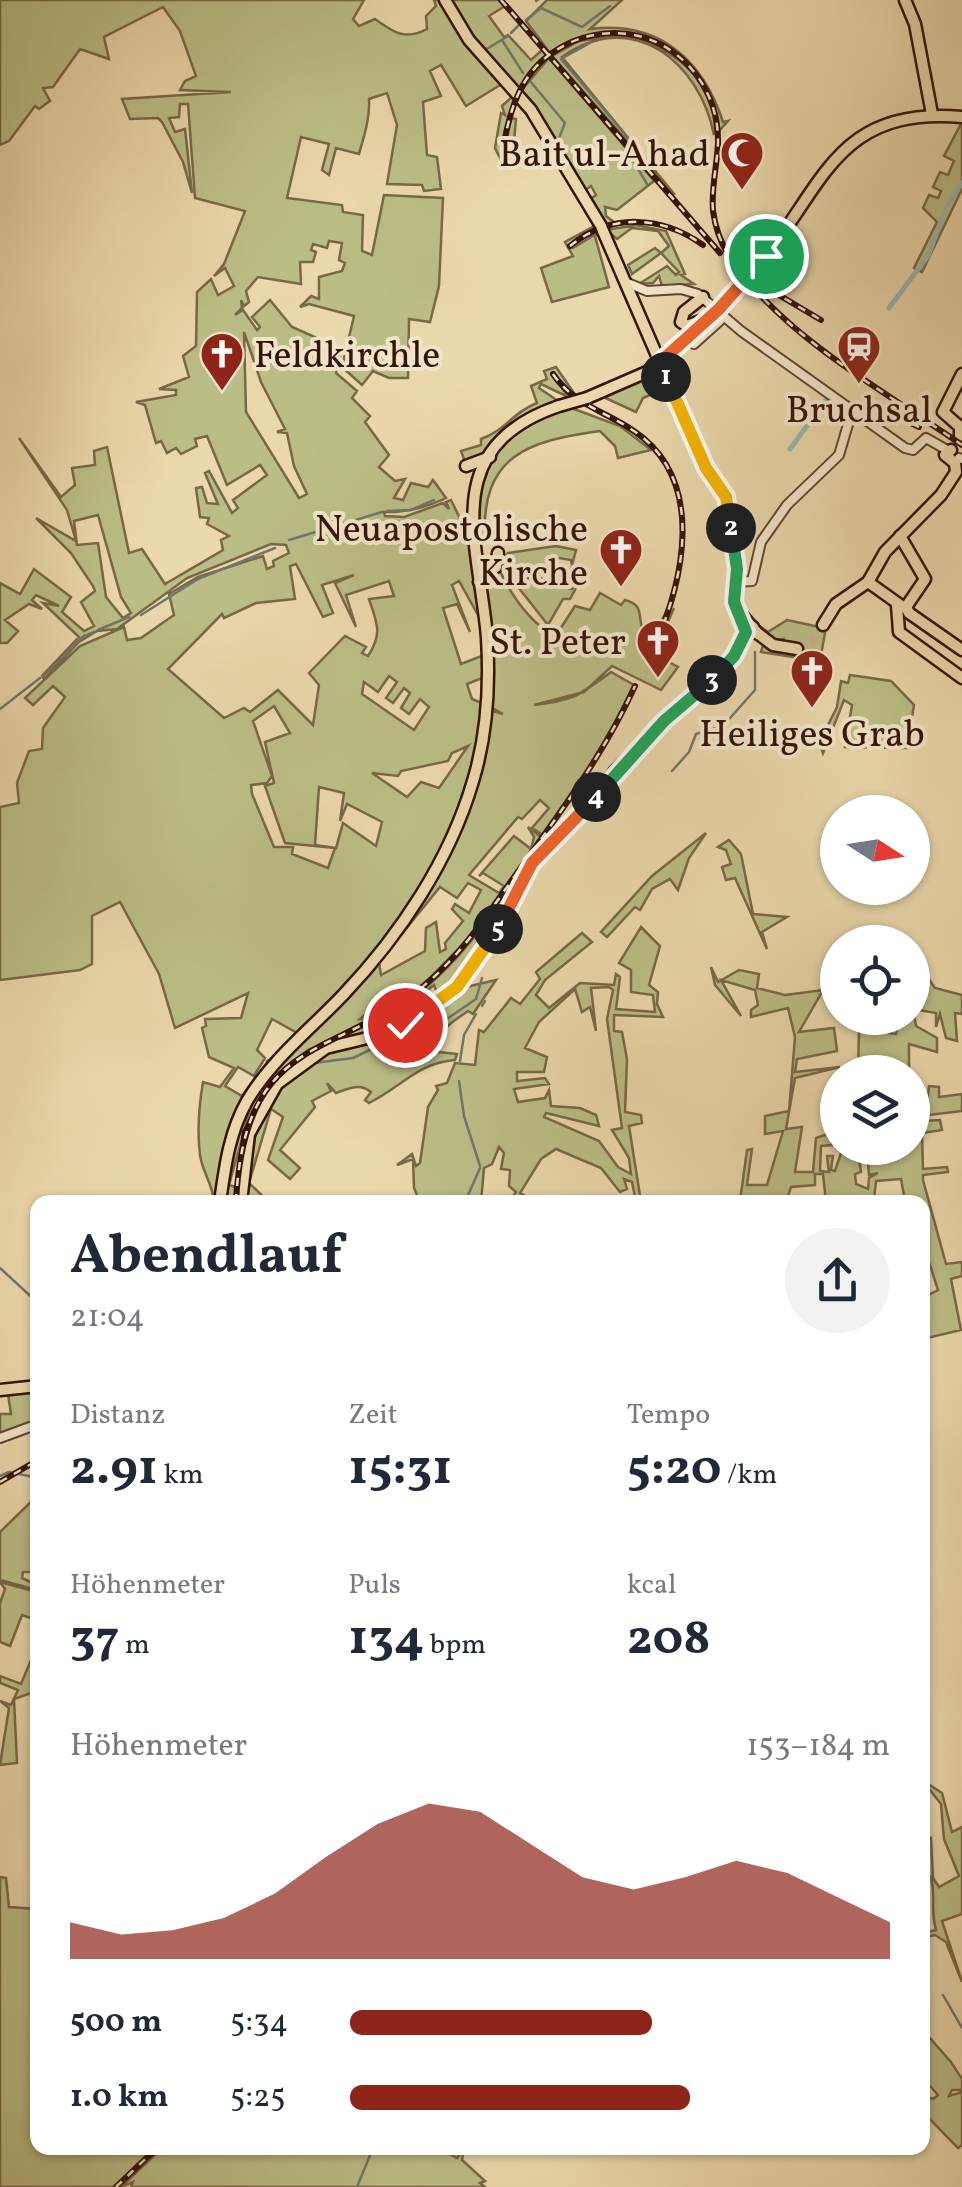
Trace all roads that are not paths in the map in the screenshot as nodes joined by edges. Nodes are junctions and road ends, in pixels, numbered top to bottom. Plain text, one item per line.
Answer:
1 (445, 0) edge
2 (911, 21) edge
3 (936, 112) junction
4 (962, 116) edge
5 (638, 292) junction
6 (703, 298) junction
7 (718, 314) junction
8 (694, 344) dead end
9 (654, 348) junction
10 (672, 352) junction
11 (659, 363) junction
12 (647, 372) junction
13 (962, 374) edge
14 (666, 378) junction
15 (848, 408) junction
16 (960, 436) edge
17 (953, 455) edge
18 (491, 456) junction
19 (478, 481) junction
20 (900, 536) junction
21 (498, 552) dead end
22 (474, 563) junction
23 (487, 572) junction
24 (743, 582) junction
25 (868, 582) junction
26 (479, 584) junction
27 (902, 610) junction
28 (823, 625) tunnel mouth
29 (750, 628) junction
30 (798, 649) dead end
31 (962, 650) edge
32 (962, 678) edge
33 (221, 1195) edge
34 (242, 1195) edge
35 (30, 1387) edge
36 (0, 1390) edge
37 (30, 1427) edge
38 (0, 1438) edge

1 - 5 main road, bridge
2 - 3 main road
3 - 4 main road
3 - 7 main road, bridge
5 - 6 street
5 - 9 main road
6 - 7 street
6 - 7 main road
7 - 8 main road
7 - 10 main road
7 - 15 street
9 - 10 main road
9 - 11 main road
10 - 11 main road
11 - 12 main road
11 - 14 main road
12 - 14 main road
12 - 18 main road, bridge
13 - 16 main road
14 - 24 main road
15 - 17 street
15 - 24 street
17 - 20 main road
18 - 19 main road
18 - 19 main road
19 - 22 main road
20 - 25 main road
20 - 27 main road
21 - 23 main road
22 - 23 main road
22 - 26 main road
23 - 26 main road
24 - 29 main road
25 - 27 main road
25 - 28 main road
26 - 33 main road
27 - 31 main road
27 - 32 main road
29 - 30 main road
29 - 34 main road
35 - 36 main road
37 - 38 street

